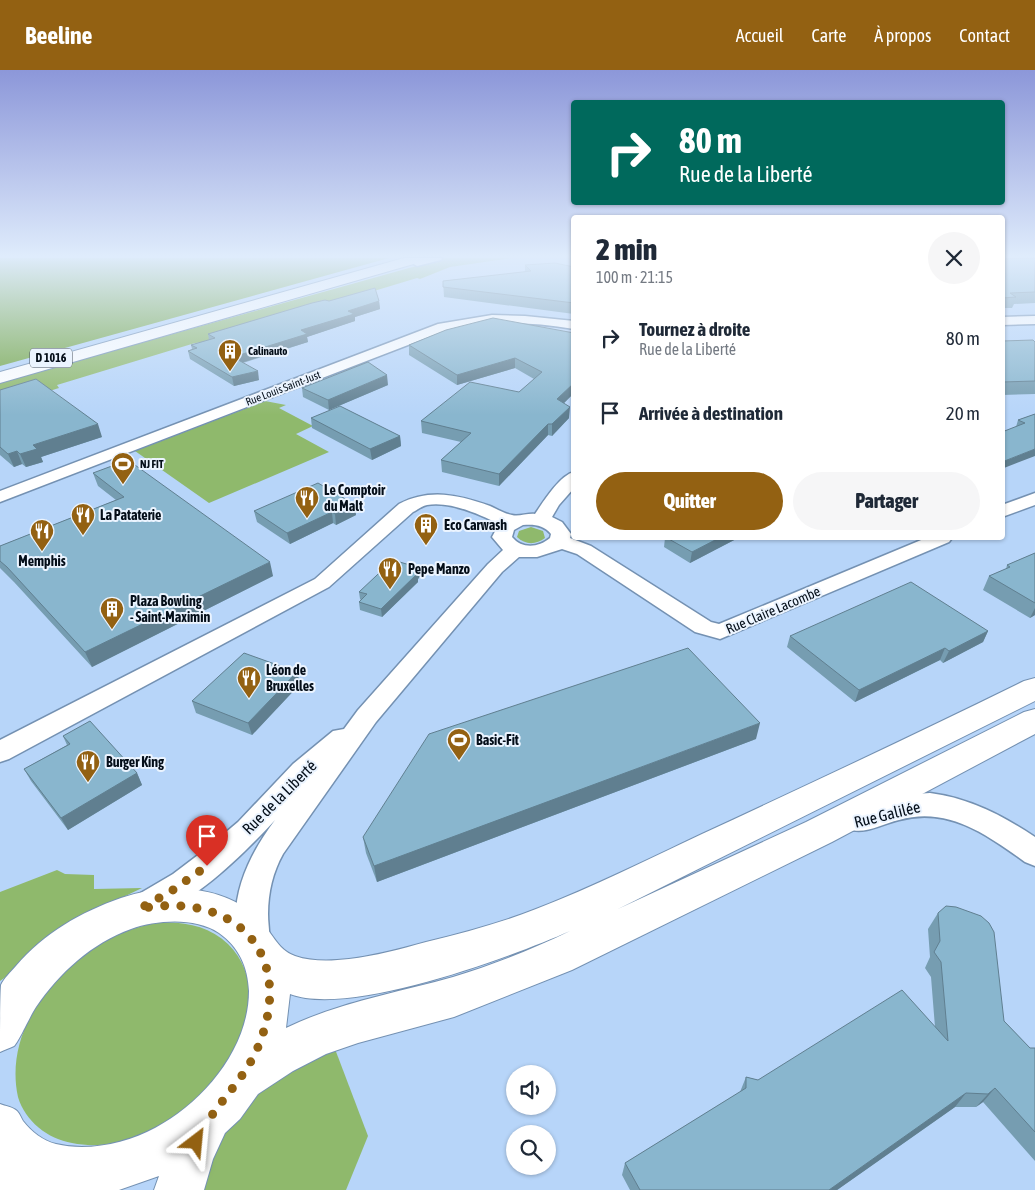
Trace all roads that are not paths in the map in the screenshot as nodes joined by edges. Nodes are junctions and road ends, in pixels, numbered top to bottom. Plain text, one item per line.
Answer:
1 (228, 310) edge
2 (237, 310) edge
3 (1035, 320) edge
4 (1005, 321) edge
5 (571, 325) edge
6 (0, 372) edge
7 (0, 378) edge
8 (571, 480) edge
9 (0, 497) edge
10 (1035, 498) edge
11 (1005, 511) edge
12 (540, 520) junction
13 (512, 523) junction
14 (937, 540) edge
15 (559, 541) junction
16 (516, 549) junction
17 (1035, 688) edge
18 (367, 716) junction
19 (1035, 720) edge
20 (0, 752) edge
21 (819, 832) junction
22 (1035, 853) edge
23 (139, 909) junction
24 (258, 950) junction
25 (43, 966) junction
26 (0, 992) edge
27 (0, 1030) edge
28 (242, 1078) junction
29 (210, 1116) junction
30 (0, 1127) edge
31 (70, 1175) edge
32 (0, 1183) edge
33 (179, 1190) edge

1 - 6 main road, D 1016
2 - 7 main road, D 1016
3 - 4 street
5 - 9 street, Rue Louis Saint-Just
8 - 12 street
10 - 11 street
12 - 13 street
12 - 15 street
13 - 16 street
13 - 20 street
14 - 15 street, Rue Claire Lacombe
15 - 16 street
16 - 18 street, Rue de la Liberté
17 - 24 main road
18 - 23 street, Rue de la Liberté
18 - 24 street, Rue de la Liberté
19 - 21 main road
21 - 22 street, Rue Galilée
21 - 28 main road
23 - 24 main road
23 - 25 main road
24 - 28 main road
25 - 26 main road
25 - 27 main road
28 - 29 main road
29 - 31 main road
29 - 33 main road
30 - 31 main road
31 - 32 main road

